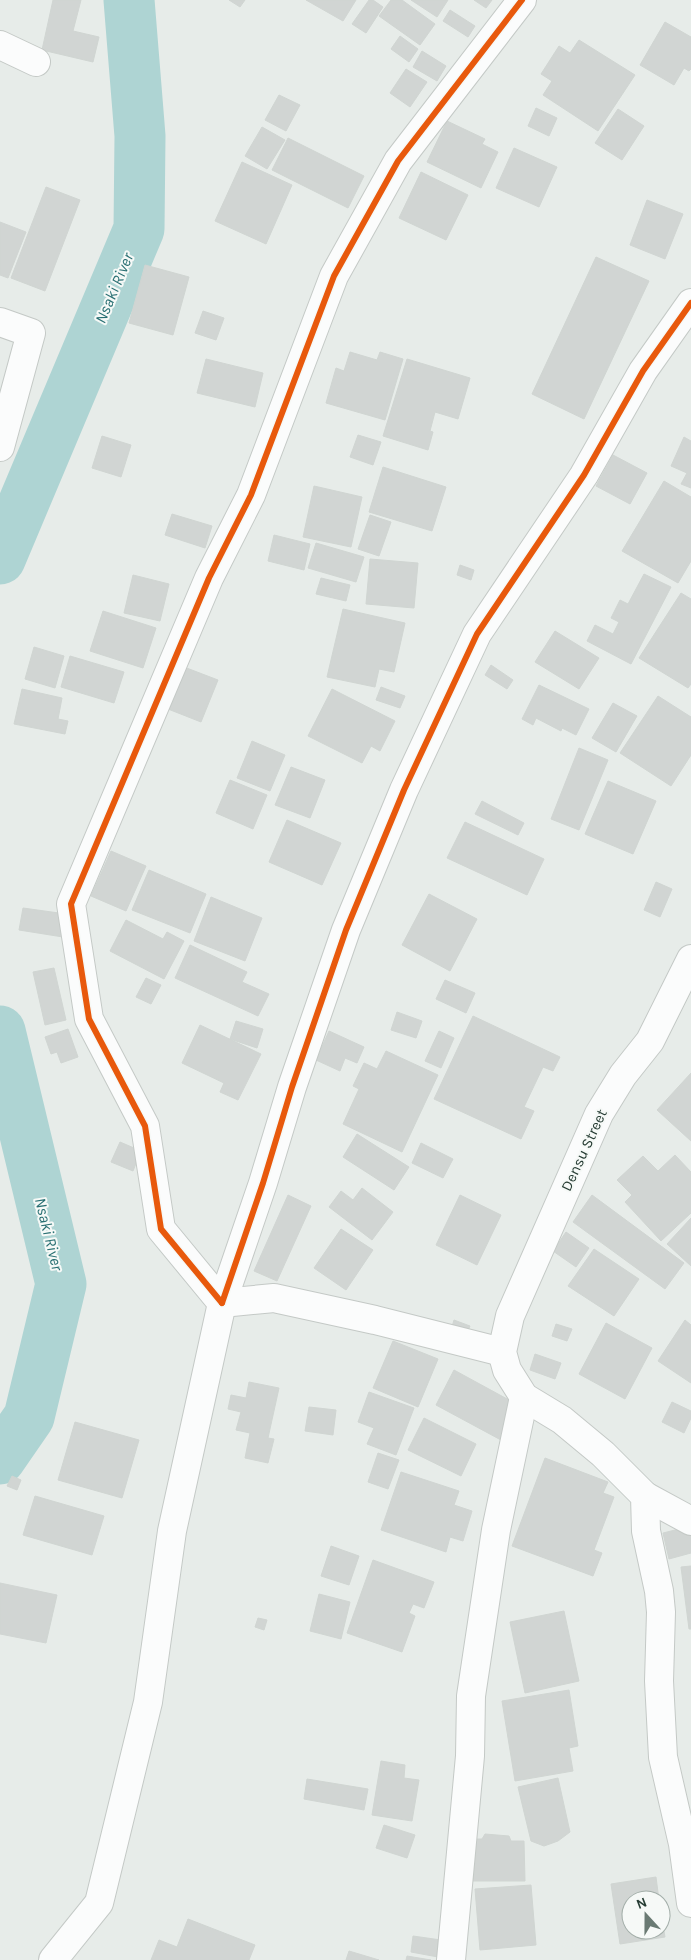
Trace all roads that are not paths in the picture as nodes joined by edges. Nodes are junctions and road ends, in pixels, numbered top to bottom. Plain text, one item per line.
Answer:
1 (522, 0) edge
2 (0, 45) edge
3 (36, 62) dead end
4 (691, 303) edge
5 (0, 322) edge
6 (0, 447) edge
7 (691, 960) edge
8 (222, 1303) junction
9 (502, 1352) junction
10 (524, 1397) junction
11 (645, 1496) junction
12 (691, 1521) edge
13 (691, 1903) edge
14 (53, 1960) edge
15 (451, 1960) edge

1 - 8 street
2 - 3 street
4 - 8 street
5 - 6 street
7 - 9 street, Densu Street
8 - 9 street
8 - 14 street
9 - 10 street
10 - 11 street
10 - 15 street
11 - 12 street
11 - 13 street

